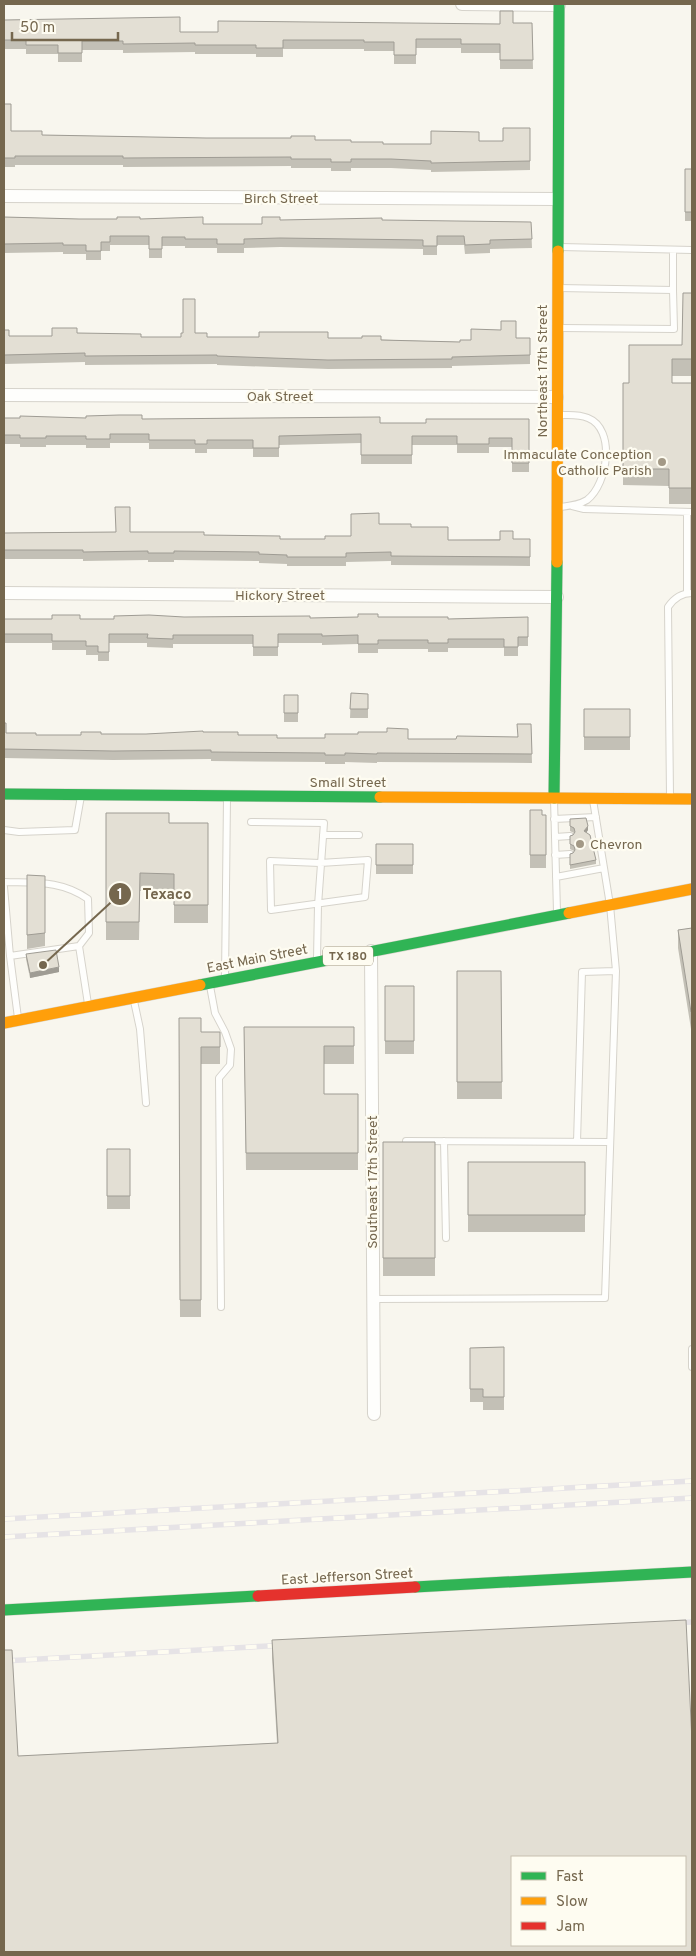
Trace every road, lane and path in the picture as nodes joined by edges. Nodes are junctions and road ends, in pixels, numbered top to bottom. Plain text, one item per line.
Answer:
1 (462, 4) edge
2 (559, 4) edge
3 (4, 196) edge
4 (558, 199) junction
5 (557, 247) junction
6 (672, 250) junction
7 (692, 250) edge
8 (557, 288) junction
9 (673, 290) junction
10 (557, 328) junction
11 (4, 395) edge
12 (557, 397) junction
13 (557, 415) junction
14 (572, 506) junction
15 (557, 507) junction
16 (690, 512) edge
17 (4, 593) edge
18 (690, 593) edge
19 (557, 597) junction
20 (4, 794) edge
21 (81, 795) junction
22 (227, 796) junction
23 (554, 798) junction
24 (593, 799) junction
25 (670, 799) junction
26 (692, 799) edge
27 (596, 817) junction
28 (554, 819) junction
29 (252, 822) dead end
30 (4, 830) edge
31 (598, 834) junction
32 (323, 835) junction
33 (359, 835) dead end
34 (589, 835) edge
35 (570, 836) edge
36 (555, 837) junction
37 (601, 851) junction
38 (593, 852) edge
39 (570, 854) edge
40 (555, 855) junction
41 (320, 862) junction
42 (604, 868) junction
43 (556, 877) junction
44 (4, 882) edge
45 (4, 887) edge
46 (692, 888) edge
47 (318, 905) junction
48 (610, 905) junction
49 (557, 915) junction
50 (79, 946) junction
51 (371, 951) junction
52 (10, 956) junction
53 (317, 962) junction
54 (616, 971) junction
55 (225, 980) junction
56 (209, 983) junction
57 (133, 998) junction
58 (89, 1006) junction
59 (18, 1020) junction
60 (4, 1023) edge
61 (146, 1103) dead end
62 (406, 1141) edge
63 (444, 1141) junction
64 (577, 1142) junction
65 (610, 1142) junction
66 (446, 1238) dead end
67 (373, 1299) junction
68 (221, 1307) dead end
69 (692, 1350) edge
70 (692, 1367) edge
71 (374, 1414) dead end
72 (692, 1572) edge
73 (4, 1610) edge

1 - 2 street
2 - 4 street, Northeast 17th Street
3 - 4 street, Birch Street
4 - 5 street, Northeast 17th Street
5 - 6 lane
5 - 8 street, Northeast 17th Street
6 - 7 lane
6 - 9 lane
8 - 9 lane
8 - 10 street, Northeast 17th Street
9 - 10 lane
10 - 12 street, Northeast 17th Street
11 - 12 street, Oak Street
12 - 13 street, Northeast 17th Street
13 - 14 lane
13 - 15 street, Northeast 17th Street
14 - 15 lane
14 - 16 lane
15 - 19 street, Northeast 17th Street
16 - 18 lane
17 - 19 street, Hickory Street
18 - 25 lane
19 - 23 street, Northeast 17th Street
20 - 21 street, Small Street
21 - 22 street, Small Street
21 - 30 lane
22 - 23 street, Small Street
22 - 55 lane
23 - 24 street, Small Street
23 - 28 lane
24 - 25 street, Small Street
24 - 27 lane
25 - 26 street, Small Street
27 - 28 lane
27 - 31 lane
28 - 36 lane
29 - 32 lane
31 - 34 lane
31 - 37 lane
32 - 33 lane
32 - 41 lane
35 - 36 lane
36 - 40 lane
37 - 38 lane
37 - 42 lane
39 - 40 lane
40 - 43 lane
41 - 47 lane
41 - 47 lane
41 - 47 lane
42 - 43 lane
42 - 48 lane
43 - 49 lane
44 - 50 lane
45 - 52 lane
46 - 48 street, East Main Street / TX 180
47 - 53 lane
48 - 49 street, East Main Street / TX 180
48 - 54 lane
49 - 51 street, East Main Street / TX 180
50 - 52 lane
50 - 58 lane
51 - 53 street, East Main Street / TX 180
51 - 67 street, Southeast 17th Street
52 - 59 lane
53 - 55 street, East Main Street / TX 180
54 - 64 lane
54 - 65 lane
55 - 56 street, East Main Street / TX 180
56 - 57 street, East Main Street / TX 180
56 - 68 lane
57 - 58 street, East Main Street / TX 180
57 - 61 lane
58 - 59 street, East Main Street / TX 180
59 - 60 street, East Main Street / TX 180
62 - 63 lane
63 - 64 lane
63 - 66 lane
64 - 65 lane
65 - 67 lane
67 - 71 street, Southeast 17th Street
69 - 70 lane
72 - 73 street, East Jefferson Street

